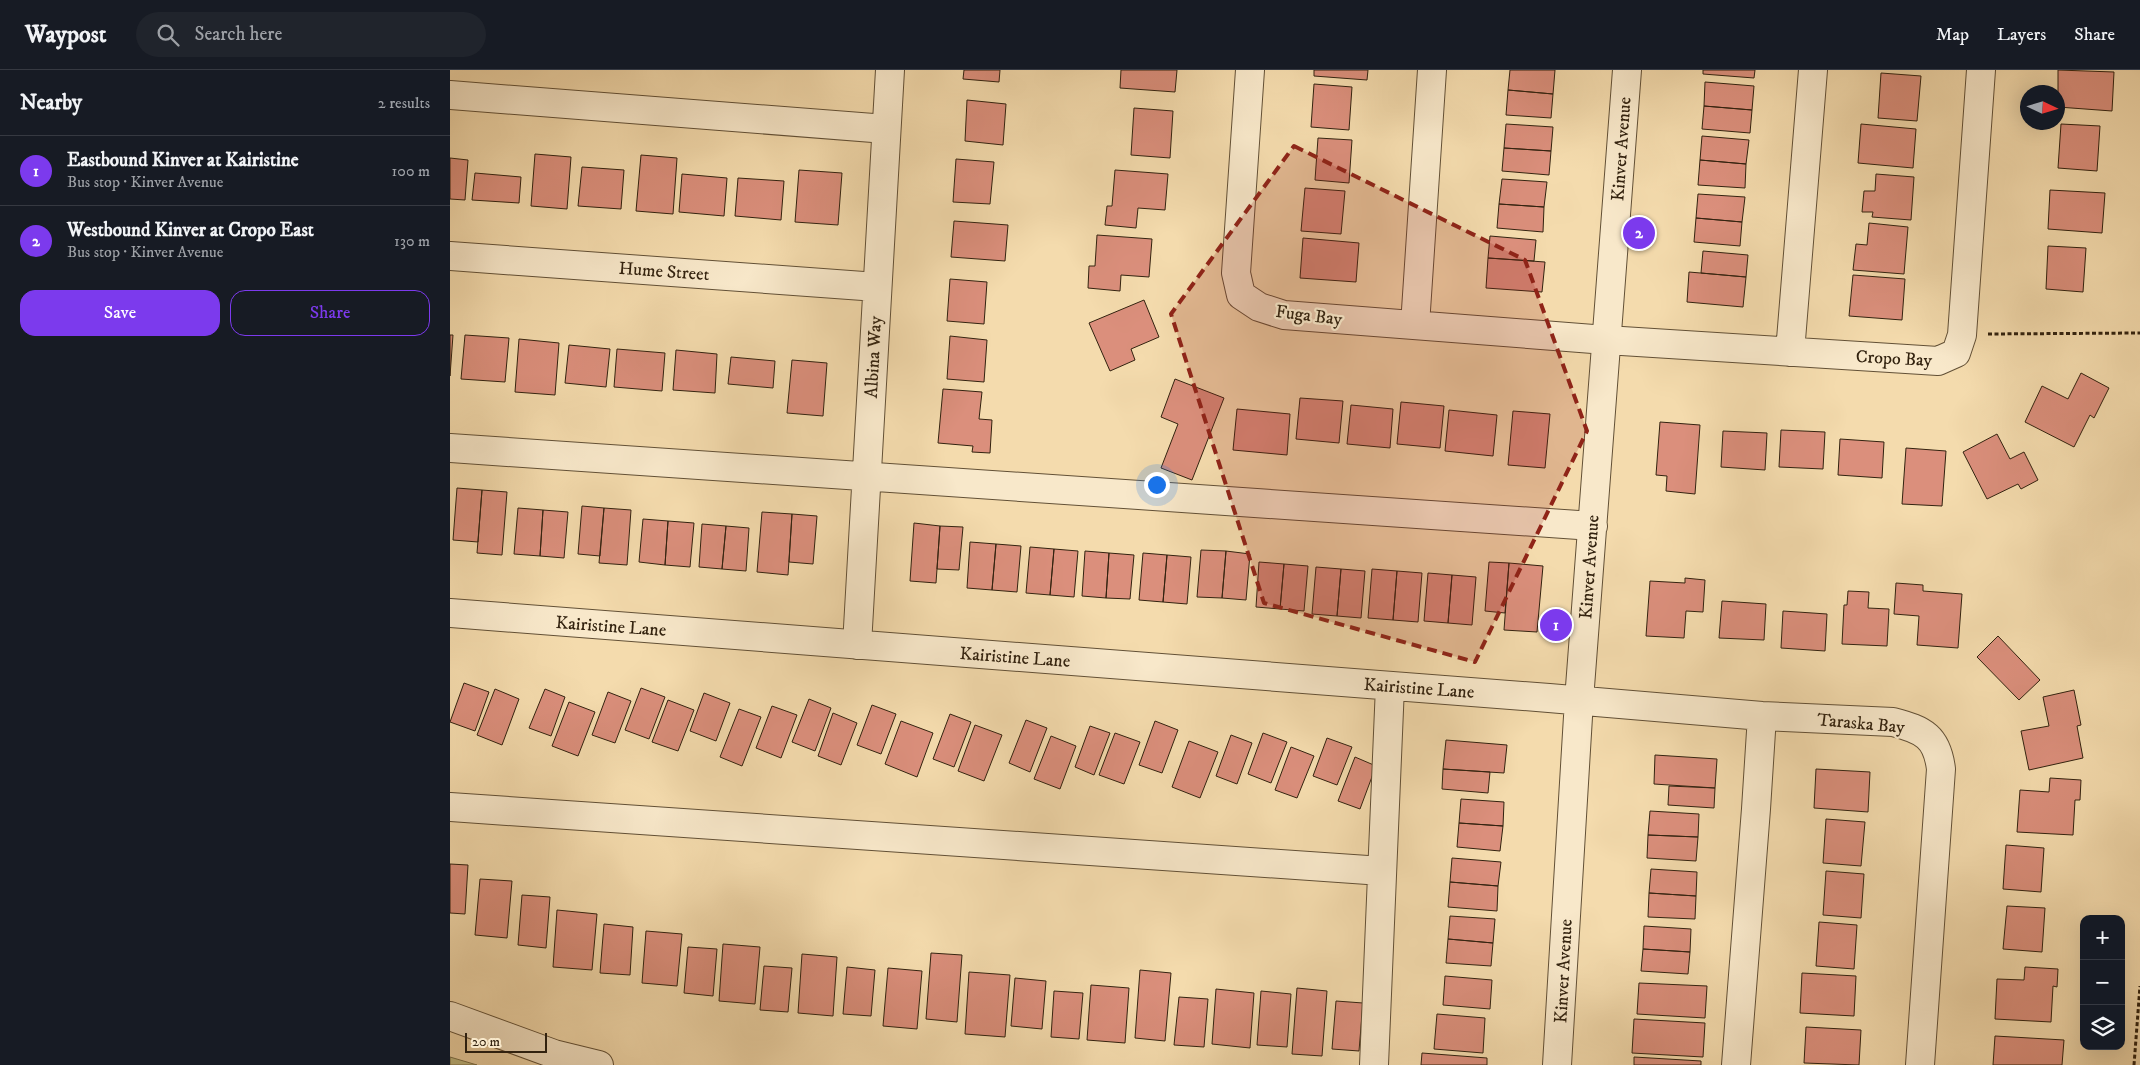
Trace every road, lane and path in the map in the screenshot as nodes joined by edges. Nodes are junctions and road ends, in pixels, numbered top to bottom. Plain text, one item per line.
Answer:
1 (890, 70) edge
2 (1250, 70) edge
3 (1432, 70) edge
4 (1627, 70) edge
5 (1813, 70) edge
6 (1981, 70) edge
7 (450, 95) edge
8 (886, 128) junction
9 (450, 256) edge
10 (877, 287) junction
11 (1416, 325) junction
12 (2140, 333) edge
13 (1962, 334) junction
14 (1606, 340) junction
15 (1790, 352) junction
16 (450, 448) edge
17 (866, 476) junction
18 (1592, 526) junction
19 (450, 614) edge
20 (857, 645) junction
21 (1390, 686) junction
22 (1579, 700) junction
23 (1762, 716) junction
24 (450, 807) edge
25 (1382, 871) junction
26 (2140, 986) edge
27 (450, 1016) edge
28 (599, 1065) edge
29 (1374, 1065) edge
30 (1557, 1065) edge
31 (1736, 1065) edge
32 (1920, 1065) edge
33 (2134, 1065) edge

1 - 8 street, Albina Way
2 - 11 street, Fuga Bay
3 - 11 street
4 - 14 street, Kinver Avenue
5 - 15 street
6 - 13 street, Cropo Bay
7 - 8 street
8 - 10 street, Albina Way
9 - 10 street, Hume Street
10 - 17 street, Albina Way
11 - 14 street, Fuga Bay
12 - 13 path
13 - 15 street, Cropo Bay
14 - 15 street, Cropo Bay
14 - 18 street, Kinver Avenue
16 - 17 street
17 - 18 street
17 - 20 street, Albina Way
18 - 22 street, Kinver Avenue
19 - 20 street, Kairistine Lane
20 - 21 street, Kairistine Lane
21 - 22 street, Kairistine Lane
21 - 25 street
22 - 23 street, Taraska Bay
22 - 30 street, Kinver Avenue
23 - 31 street
23 - 32 street, Taraska Bay
24 - 25 street
25 - 29 street
26 - 33 path
27 - 28 street

